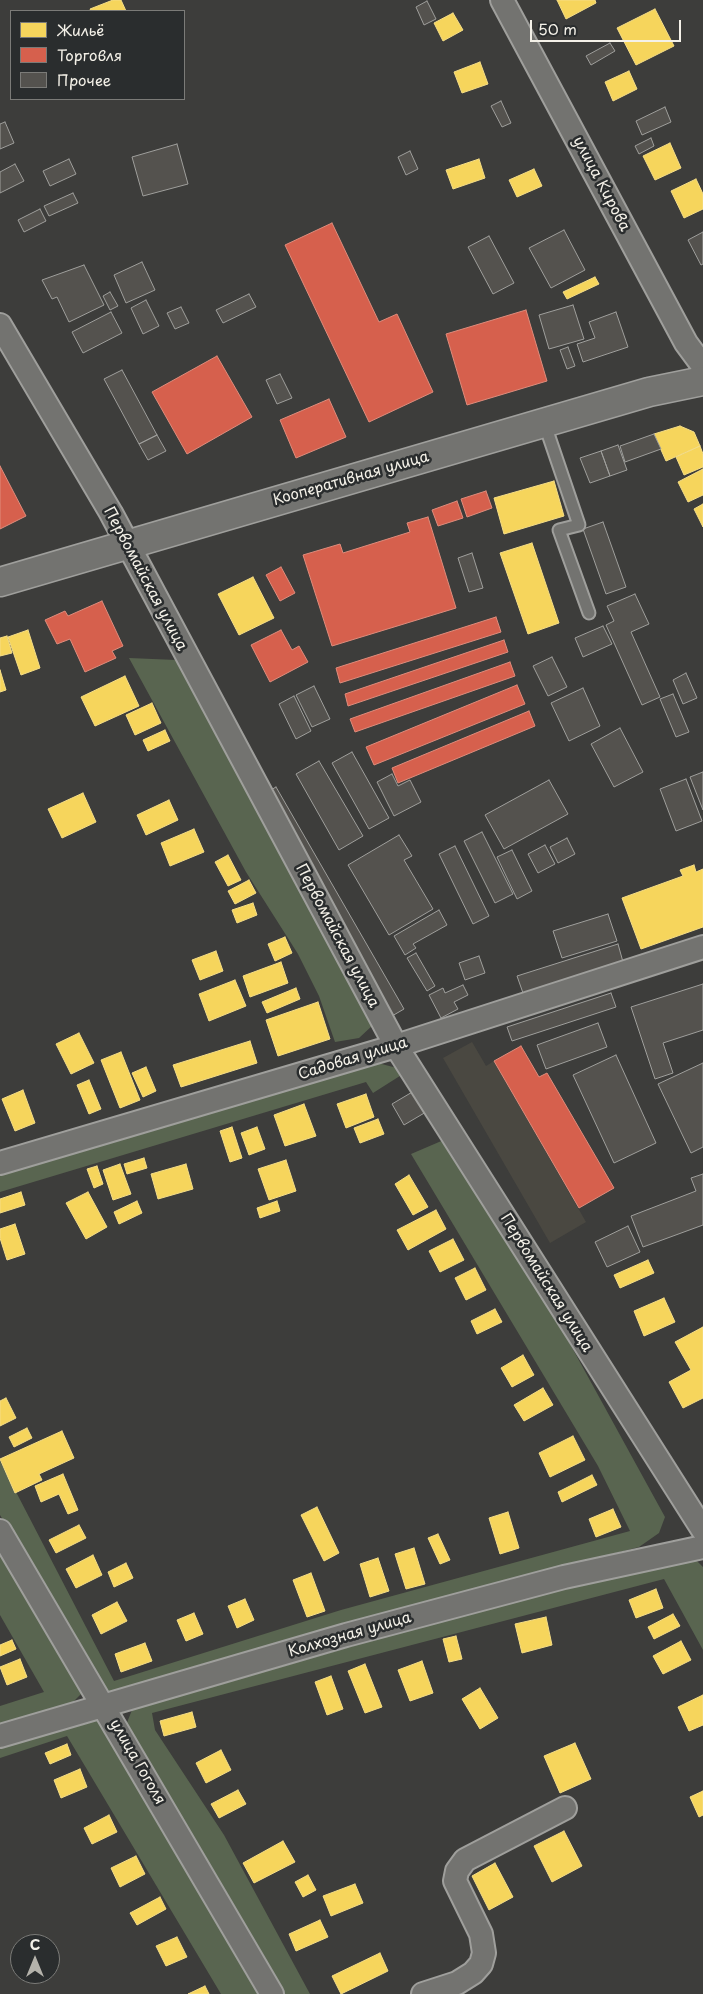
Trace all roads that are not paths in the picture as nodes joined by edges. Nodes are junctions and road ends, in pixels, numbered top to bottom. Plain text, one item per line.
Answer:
1 (502, 0) edge
2 (0, 325) edge
3 (703, 366) edge
4 (703, 381) edge
5 (544, 422) junction
6 (127, 545) junction
7 (0, 582) edge
8 (589, 613) dead end
9 (703, 948) edge
10 (396, 1046) junction
11 (0, 1163) edge
12 (703, 1530) edge
13 (0, 1531) edge
14 (703, 1546) edge
15 (105, 1707) junction
16 (0, 1736) edge
17 (565, 1808) dead end
18 (272, 1994) edge
19 (423, 1994) edge

1 - 3 street, улица Кирова
2 - 6 street, Первомайская улица
4 - 5 street, Кооперативная улица
5 - 6 street, Кооперативная улица
5 - 8 lane
6 - 7 street, Кооперативная улица
6 - 10 street, Первомайская улица
9 - 10 street, Садовая улица
10 - 11 street, Садовая улица
10 - 12 street, Первомайская улица
13 - 15 street, улица Гоголя
14 - 15 street, Колхозная улица
15 - 16 street, Колхозная улица
15 - 18 street, улица Гоголя
17 - 19 street

